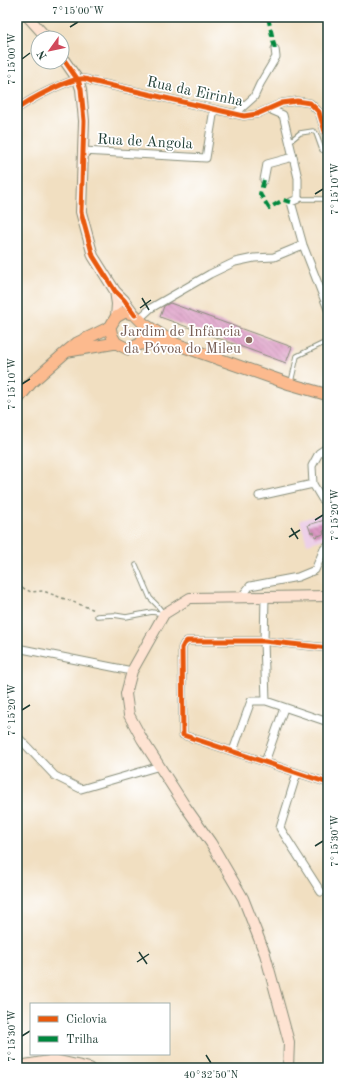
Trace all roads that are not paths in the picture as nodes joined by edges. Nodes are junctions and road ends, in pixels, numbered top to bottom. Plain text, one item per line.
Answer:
1 (28, 17) edge
2 (40, 30) edge
3 (276, 48) dead end
4 (70, 70) edge
5 (79, 84) junction
6 (17, 108) edge
7 (214, 109) junction
8 (269, 109) junction
9 (235, 114) junction
10 (328, 141) edge
11 (289, 142) junction
12 (83, 151) junction
13 (328, 152) edge
14 (293, 158) junction
15 (264, 180) dead end
16 (328, 199) edge
17 (298, 200) junction
18 (303, 245) junction
19 (115, 291) junction
20 (328, 309) edge
21 (116, 317) junction
22 (140, 319) junction
23 (110, 327) junction
24 (328, 341) edge
25 (116, 343) junction
26 (140, 344) junction
27 (176, 344) junction
28 (66, 352) junction
29 (290, 384) junction
30 (21, 388) edge
31 (328, 395) edge
32 (17, 400) edge
33 (328, 447) edge
34 (313, 484) junction
35 (259, 496) dead end
36 (328, 503) edge
37 (328, 545) edge
38 (136, 565) dead end
39 (328, 596) edge
40 (240, 597) junction
41 (265, 597) junction
42 (98, 614) road end
43 (164, 614) junction
44 (264, 641) junction
45 (17, 648) edge
46 (328, 648) edge
47 (132, 671) junction
48 (266, 701) junction
49 (284, 708) junction
50 (328, 722) edge
51 (17, 736) edge
52 (233, 751) junction
53 (265, 762) junction
54 (160, 766) junction
55 (297, 773) junction
56 (328, 783) edge
57 (321, 892) dead end
58 (17, 1068) edge
59 (90, 1068) edge
60 (288, 1068) edge

1 - 2 main road
3 - 9 street
4 - 5 main road
5 - 6 street, Rua da Eirinha
5 - 7 street, Rua da Eirinha
5 - 12 main road
7 - 9 street, Rua da Eirinha
7 - 12 street, Rua de Angola
8 - 9 street, Rua da Eirinha
8 - 10 street, Rua da Eirinha
8 - 11 street
11 - 13 lane
11 - 14 street
12 - 19 main road
14 - 15 street
14 - 17 street
16 - 17 lane
17 - 18 street
18 - 20 street
18 - 22 street
19 - 21 main road
19 - 22 main road
21 - 22 main road
21 - 23 main road
22 - 26 main road
22 - 27 main road
23 - 25 main road
23 - 28 main road
24 - 29 lane
25 - 26 main road
25 - 28 main road
26 - 27 main road
27 - 29 main road
28 - 30 main road
29 - 31 main road
30 - 32 main road
33 - 34 street
34 - 35 street
34 - 36 street
37 - 40 street
38 - 43 lane
39 - 41 main road
40 - 41 main road
40 - 43 main road
41 - 44 street
42 - 43 lane
43 - 47 main road
44 - 46 street
44 - 48 street
44 - 52 street
45 - 47 street
47 - 54 main road
48 - 49 street
48 - 52 street
49 - 50 street
49 - 53 street
51 - 54 street
52 - 53 street
53 - 55 street
54 - 60 main road
55 - 56 street
55 - 57 street
58 - 59 main road

